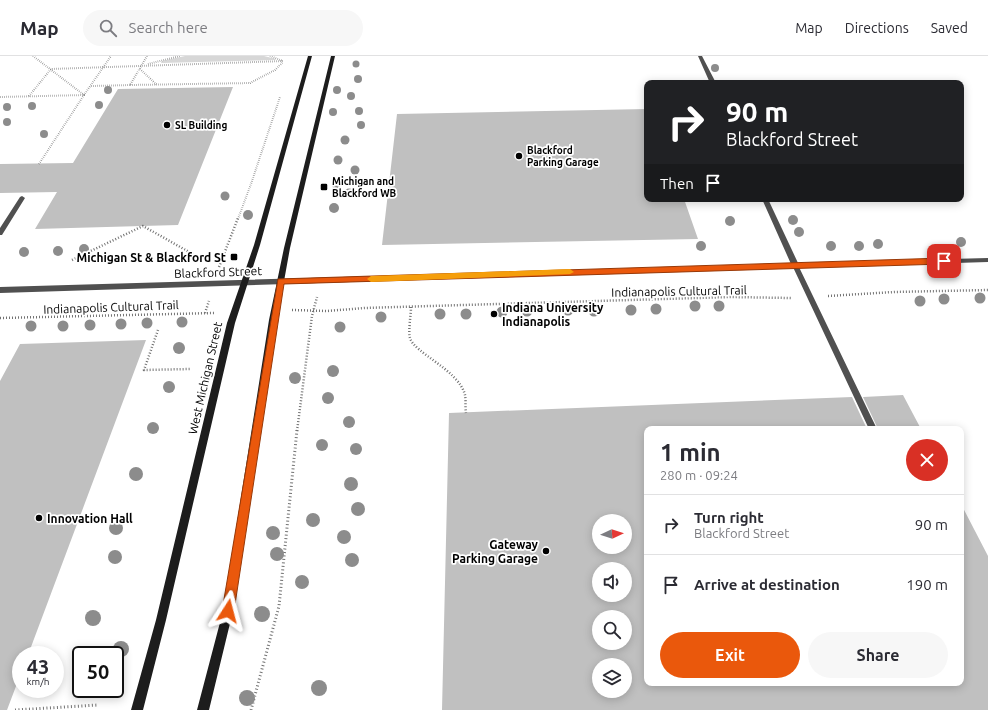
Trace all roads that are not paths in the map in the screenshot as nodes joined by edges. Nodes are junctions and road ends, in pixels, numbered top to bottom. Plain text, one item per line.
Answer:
1 (310, 56) edge
2 (333, 56) edge
3 (700, 56) edge
4 (712, 80) edge
5 (22, 198) dead end
6 (766, 202) edge
7 (0, 233) edge
8 (988, 260) edge
9 (795, 265) junction
10 (280, 281) junction
11 (244, 283) junction
12 (0, 290) edge
13 (872, 426) edge
14 (137, 710) edge
15 (203, 710) edge

1 - 11 main road, West Michigan Street
2 - 10 main road
3 - 4 street
5 - 7 street
6 - 9 street
8 - 9 street, Blackford Street
9 - 10 street, Blackford Street
9 - 13 street
10 - 11 street, Blackford Street
10 - 15 main road
11 - 12 street, Blackford Street
11 - 14 main road, West Michigan Street

